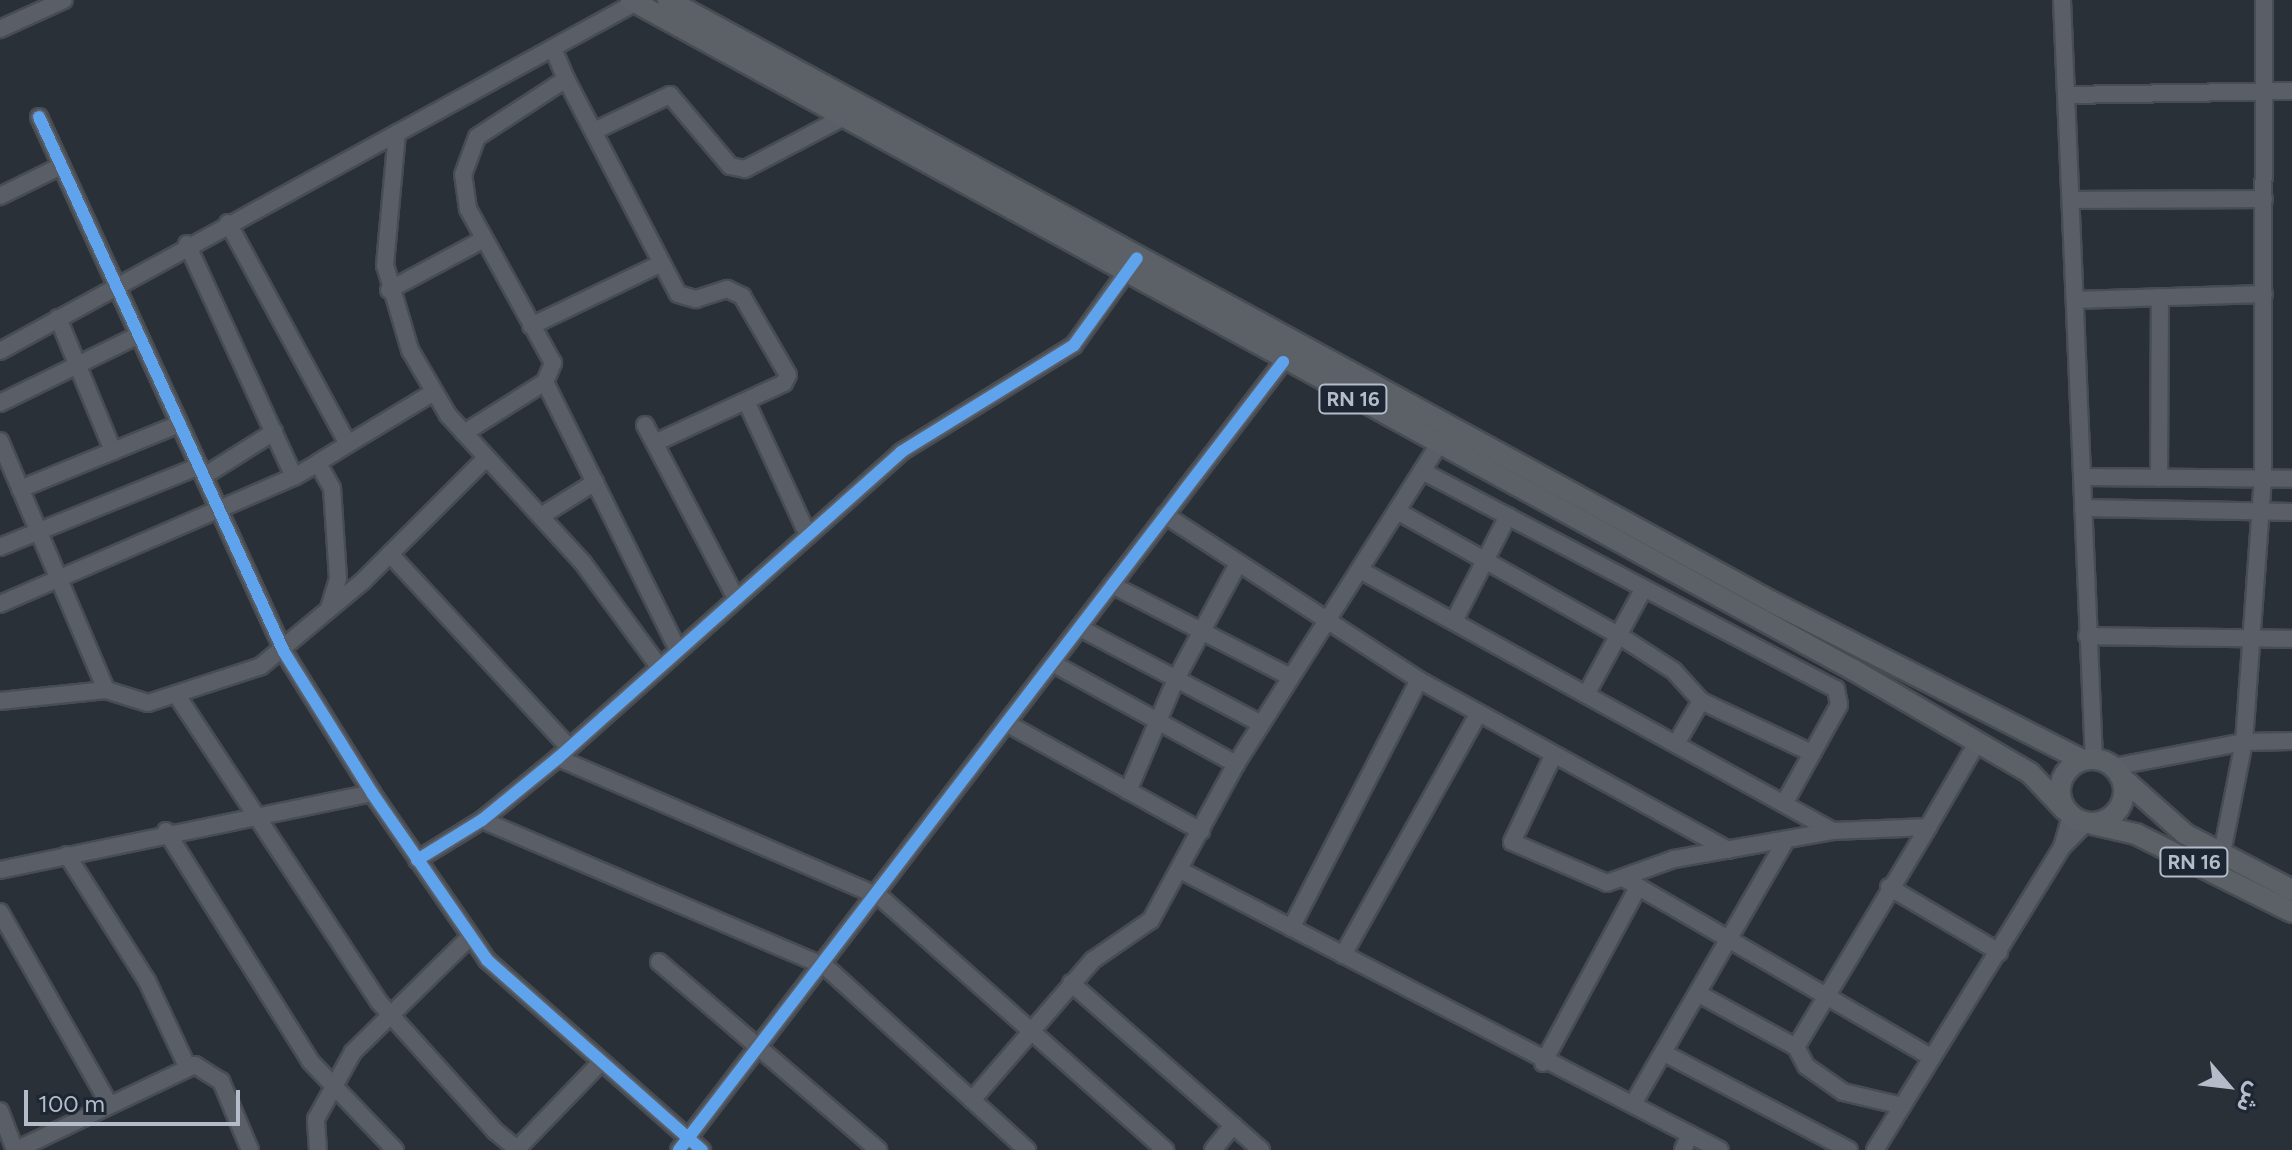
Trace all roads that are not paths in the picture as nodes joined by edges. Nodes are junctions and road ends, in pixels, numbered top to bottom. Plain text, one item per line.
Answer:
1 (64, 0) edge
2 (668, 0) edge
3 (2062, 0) edge
4 (2264, 0) edge
5 (636, 1) edge
6 (43, 6) edge
7 (0, 29) edge
8 (554, 51) junction
9 (566, 79) junction
10 (2292, 91) edge
11 (2263, 92) junction
12 (2066, 95) junction
13 (39, 117) dead end
14 (842, 118) junction
15 (594, 131) junction
16 (397, 133) junction
17 (61, 166) junction
18 (0, 196) edge
19 (2264, 199) junction
20 (2071, 200) junction
21 (228, 223) junction
22 (484, 239) junction
23 (187, 244) junction
24 (1137, 258) junction
25 (662, 263) junction
26 (1123, 275) junction
27 (116, 286) junction
28 (389, 290) junction
29 (2264, 294) junction
30 (2160, 297) junction
31 (2075, 300) junction
32 (58, 318) junction
33 (531, 326) junction
34 (137, 336) junction
35 (0, 351) edge
36 (1283, 362) junction
37 (77, 366) junction
38 (545, 382) junction
39 (434, 392) junction
40 (746, 401) junction
41 (0, 403) edge
42 (179, 424) junction
43 (645, 425) dead end
44 (1451, 427) junction
45 (274, 432) junction
46 (464, 433) junction
47 (0, 441) edge
48 (655, 443) junction
49 (348, 444) junction
50 (1438, 445) junction
51 (113, 451) junction
52 (486, 458) junction
53 (318, 463) junction
54 (199, 466) junction
55 (1422, 471) junction
56 (294, 477) junction
57 (2082, 477) junction
58 (2159, 478) junction
59 (2263, 479) junction
60 (2292, 479) edge
61 (595, 482) junction
62 (20, 489) junction
63 (2083, 508) junction
64 (1397, 511) junction
65 (218, 512) junction
66 (2259, 512) junction
67 (2292, 512) edge
68 (1165, 515) junction
69 (541, 516) junction
70 (1508, 516) junction
71 (37, 529) junction
72 (808, 535) junction
73 (0, 547) edge
74 (390, 554) junction
75 (1485, 560) junction
76 (1238, 564) junction
77 (1360, 570) junction
78 (57, 578) junction
79 (1112, 585) junction
80 (1644, 588) junction
81 (736, 598) junction
82 (0, 604) edge
83 (327, 612) junction
84 (1752, 615) junction
85 (1454, 621) junction
86 (1325, 623) junction
87 (1080, 628) junction
88 (1201, 631) junction
89 (1620, 636) junction
90 (2087, 636) junction
91 (1741, 639) junction
92 (2248, 639) junction
93 (2292, 639) edge
94 (677, 648) junction
95 (284, 652) junction
96 (1054, 664) junction
97 (658, 665) junction
98 (1290, 677) junction
99 (1176, 679) junction
100 (1419, 680) junction
101 (106, 690) junction
102 (1587, 693) junction
103 (176, 694) junction
104 (0, 701) edge
105 (1701, 701) junction
106 (1478, 714) junction
107 (1160, 722) junction
108 (1008, 724) junction
109 (1261, 724) junction
110 (1978, 741) junction
111 (2292, 741) edge
112 (2244, 742) junction
113 (1676, 744) junction
114 (564, 752) junction
115 (1812, 753) junction
116 (1553, 756) junction
117 (1236, 764) junction
118 (2103, 766) junction
119 (1128, 791) junction
120 (372, 793) junction
121 (1784, 804) junction
122 (257, 814) junction
123 (2079, 818) junction
124 (482, 820) junction
125 (1928, 827) junction
126 (166, 831) junction
127 (1201, 831) junction
128 (1833, 831) junction
129 (1784, 844) junction
130 (1728, 850) junction
131 (2222, 853) junction
132 (67, 855) junction
133 (417, 860) junction
134 (0, 870) edge
135 (1180, 870) junction
136 (1632, 883) junction
137 (1889, 887) junction
138 (2292, 890) edge
139 (879, 896) junction
140 (0, 912) edge
141 (2292, 912) edge
142 (1291, 928) junction
143 (468, 939) junction
144 (1731, 940) junction
145 (1999, 952) junction
146 (1343, 955) junction
147 (659, 962) dead end
148 (826, 967) junction
149 (1071, 983) junction
150 (1699, 994) junction
151 (1825, 994) junction
152 (389, 1016) junction
153 (1031, 1028) junction
154 (1796, 1047) junction
155 (760, 1052) junction
156 (1664, 1053) junction
157 (1932, 1058) junction
158 (601, 1062) junction
159 (1543, 1063) junction
160 (187, 1066) junction
161 (334, 1090) junction
162 (972, 1100) junction
163 (109, 1104) junction
164 (1633, 1104) junction
165 (1902, 1106) junction
166 (0, 1111) edge
167 (1233, 1125) junction
168 (1690, 1134) junction
169 (683, 1145) edge
170 (16, 1150) edge
171 (250, 1150) edge
172 (318, 1150) edge
173 (395, 1150) edge
174 (517, 1150) edge
175 (702, 1150) edge
176 (878, 1150) edge
177 (1027, 1150) edge
178 (1165, 1150) edge
179 (1213, 1150) edge
180 (1261, 1150) edge
181 (1683, 1150) edge
182 (1720, 1150) edge
183 (1849, 1150) edge
184 (1875, 1150) edge

1 - 6 street
2 - 24 main road, RN 16
3 - 12 street
4 - 11 street
5 - 8 street
5 - 14 main road, RN 16
6 - 7 street
8 - 9 street
8 - 16 street
9 - 15 street
9 - 22 street
10 - 11 street
11 - 12 street
11 - 19 street
12 - 20 street
13 - 17 street
14 - 15 street
14 - 26 main road, RN 16
15 - 25 street
16 - 21 street
16 - 28 street
17 - 18 street
17 - 27 street
19 - 20 street
19 - 29 street
20 - 31 street
21 - 23 street
21 - 49 street
22 - 28 street
22 - 33 street
23 - 27 street
23 - 45 street
24 - 26 street
24 - 44 main road, RN 16
25 - 33 street
25 - 40 street
26 - 36 main road, RN 16
26 - 72 street
27 - 32 street
27 - 34 street
28 - 39 street
29 - 30 street
29 - 59 street
30 - 31 street
30 - 58 street
31 - 57 street
32 - 35 street
32 - 37 street
33 - 38 street
34 - 37 street
34 - 42 street
36 - 50 main road, RN 16
36 - 68 street
37 - 41 street
37 - 51 street
38 - 46 street
38 - 61 street
39 - 46 street
39 - 49 street
40 - 48 street
40 - 72 street
42 - 51 street
42 - 54 street
43 - 48 street
44 - 50 street
44 - 118 main road, RN 16
45 - 54 street
45 - 56 street
46 - 52 street
47 - 62 street
48 - 81 street
49 - 53 street
50 - 55 street
50 - 84 main road, RN 16
51 - 62 street
52 - 69 street
52 - 74 street
53 - 56 street
53 - 83 street
54 - 65 street
54 - 71 street
55 - 64 street
55 - 70 street
56 - 65 street
57 - 58 street
57 - 63 street
58 - 59 street
59 - 60 street
59 - 66 street
61 - 69 street
61 - 94 street
62 - 71 street
63 - 66 street
63 - 90 street
64 - 75 street
64 - 77 street
65 - 78 street
65 - 95 street
66 - 67 street
66 - 92 street
68 - 76 street
68 - 79 street
69 - 97 street
70 - 75 street
70 - 80 street
71 - 73 street
71 - 78 street
72 - 81 street
74 - 83 street
74 - 114 street
75 - 85 street
75 - 89 street
76 - 86 street
76 - 88 street
77 - 85 street
77 - 86 street
78 - 82 street
78 - 101 street
79 - 87 street
79 - 88 street
80 - 89 street
80 - 91 street
81 - 94 street
83 - 95 street
84 - 91 street
84 - 110 main road, RN 16
85 - 102 street
86 - 98 street
86 - 100 street
87 - 96 street
87 - 99 street
88 - 98 street
88 - 99 street
89 - 102 street
89 - 105 street
90 - 92 street
90 - 118 street
91 - 115 street
92 - 93 street
92 - 112 street
94 - 97 street
95 - 103 street
95 - 120 street
96 - 107 street
96 - 108 street
97 - 114 street
98 - 109 street
99 - 107 street
99 - 109 street
100 - 106 street
100 - 142 street
101 - 103 street
101 - 104 street
102 - 113 street
103 - 122 street
105 - 113 street
105 - 115 street
106 - 116 street
106 - 146 street
107 - 117 street
107 - 119 street
108 - 119 street
108 - 139 street
109 - 117 street
110 - 123 main road, RN 16
110 - 125 street
111 - 112 street
112 - 118 street
112 - 131 street
113 - 121 street
114 - 124 street
114 - 139 street
115 - 121 street
116 - 130 street
116 - 136 street
117 - 127 street
118 - 123 main road
118 - 123 main road
118 - 131 main road, RN 16
119 - 127 street
120 - 122 street
120 - 133 street
121 - 128 street
122 - 126 street
122 - 152 street
123 - 141 main road, RN 16
123 - 145 street
124 - 133 street
124 - 148 street
125 - 128 street
125 - 137 street
126 - 132 street
126 - 161 street
127 - 135 street
128 - 129 street
129 - 130 street
129 - 144 street
130 - 136 street
131 - 138 main road, RN 16
132 - 134 street
132 - 160 street
133 - 143 street
135 - 142 street
135 - 149 street
136 - 144 street
136 - 159 street
137 - 145 street
137 - 151 street
139 - 148 street
139 - 153 street
140 - 163 street
142 - 146 street
143 - 152 street
143 - 158 street
144 - 150 street
144 - 151 street
145 - 157 street
146 - 159 street
147 - 155 street
148 - 155 street
148 - 162 street
149 - 153 street
149 - 167 street
150 - 154 street
150 - 156 street
151 - 154 street
151 - 157 street
152 - 161 street
152 - 174 street
153 - 162 street
153 - 178 street
154 - 165 street
155 - 169 street
155 - 176 street
156 - 164 street
156 - 183 street
157 - 165 street
158 - 169 street
158 - 174 street
159 - 164 street
160 - 163 street
160 - 171 street
161 - 172 street
161 - 173 street
162 - 177 street
163 - 170 street
164 - 168 street
165 - 184 street
166 - 170 street
167 - 179 street
167 - 180 street
168 - 181 street
168 - 182 street
169 - 175 street

